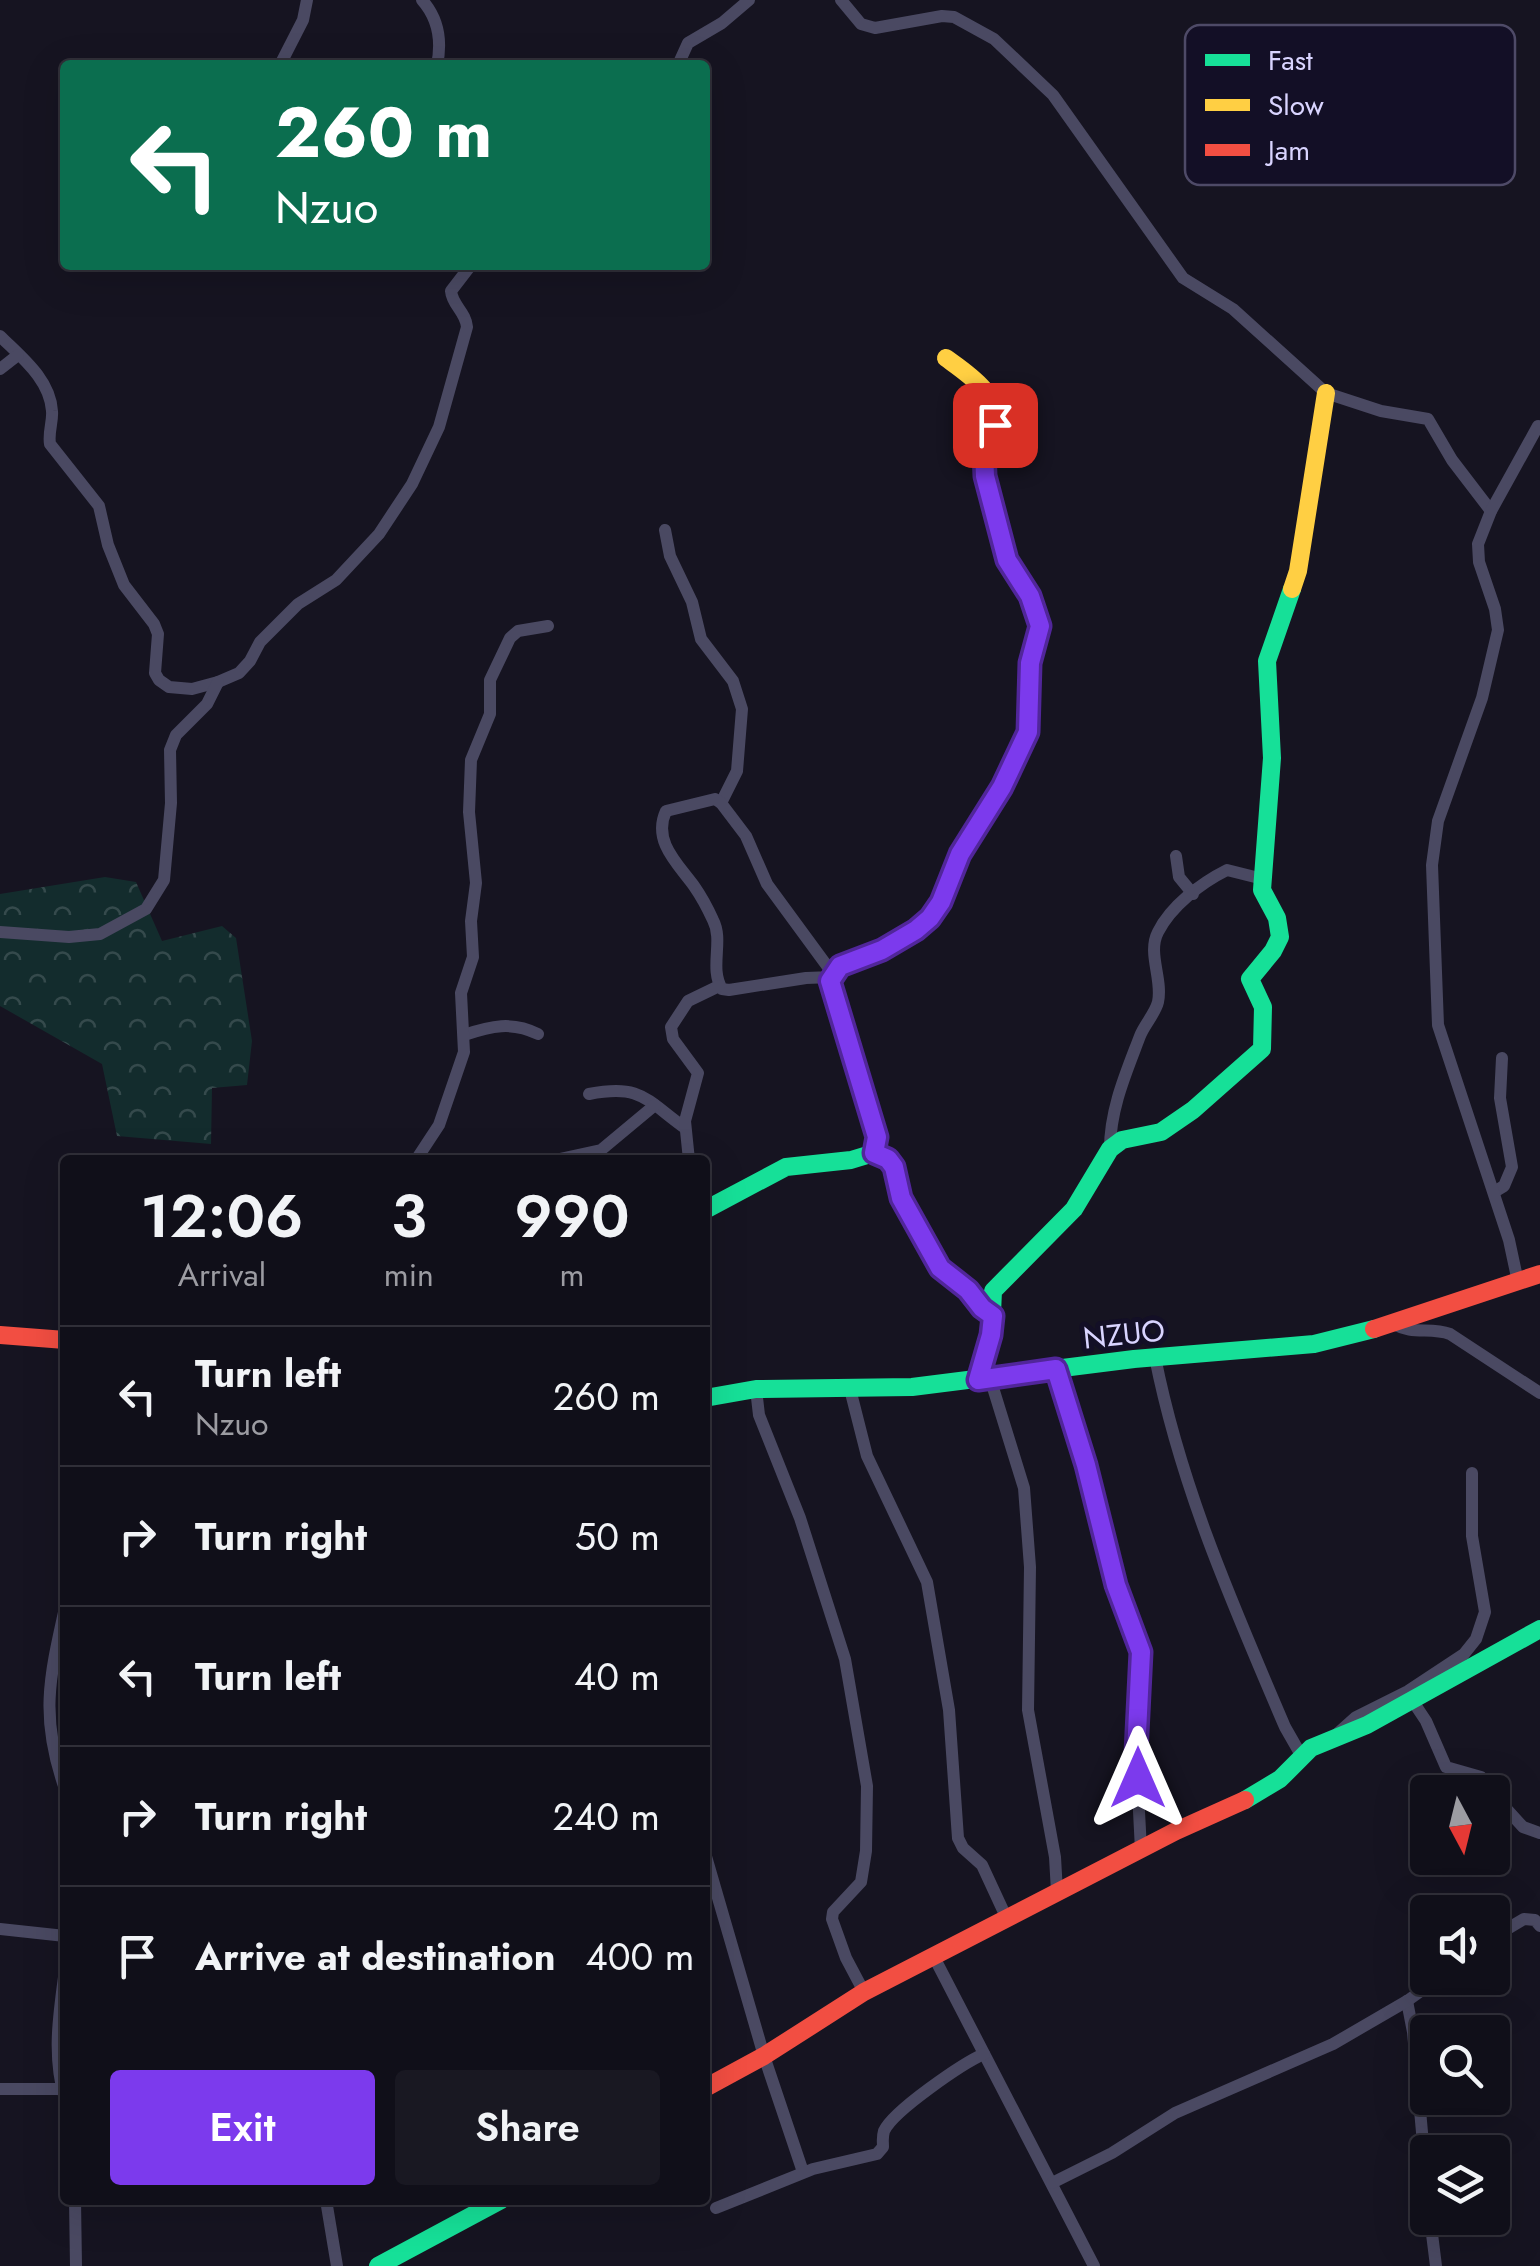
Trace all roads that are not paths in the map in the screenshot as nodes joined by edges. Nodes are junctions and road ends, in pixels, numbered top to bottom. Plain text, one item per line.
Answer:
1 (306, 0) edge
2 (748, 0) edge
3 (841, 0) edge
4 (429, 3) edge
5 (283, 60) edge
6 (437, 60) edge
7 (680, 60) edge
8 (467, 270) edge
9 (0, 336) edge
10 (18, 355) junction
11 (946, 358) dead end
12 (0, 369) edge
13 (1326, 393) junction
14 (1538, 426) edge
15 (1490, 512) junction
16 (665, 530) dead end
17 (548, 626) dead end
18 (218, 682) junction
19 (720, 803) junction
20 (1176, 856) dead end
21 (1263, 879) junction
22 (1192, 894) junction
23 (0, 932) edge
24 (832, 976) junction
25 (719, 986) junction
26 (538, 1034) dead end
27 (464, 1035) junction
28 (1502, 1058) dead end
29 (589, 1094) dead end
30 (654, 1105) junction
31 (685, 1128) junction
32 (1110, 1149) junction
33 (874, 1153) junction
34 (419, 1155) edge
35 (578, 1155) edge
36 (688, 1155) edge
37 (1494, 1192) junction
38 (710, 1207) edge
39 (1540, 1274) edge
40 (1518, 1282) junction
41 (993, 1316) junction
42 (1394, 1324) junction
43 (0, 1335) edge
44 (60, 1340) edge
45 (1155, 1357) junction
46 (1056, 1369) junction
47 (984, 1379) junction
48 (756, 1388) junction
49 (850, 1388) junction
50 (1540, 1393) edge
51 (710, 1397) edge
52 (1472, 1472) dead end
53 (60, 1627) edge
54 (1540, 1629) edge
55 (1412, 1700) junction
56 (1335, 1736) junction
57 (1301, 1755) junction
58 (60, 1770) edge
59 (1474, 1775) edge
60 (1510, 1813) edge
61 (1540, 1833) edge
62 (1140, 1850) junction
63 (710, 1870) edge
64 (1057, 1892) junction
65 (1007, 1920) junction
66 (1540, 1926) edge
67 (1510, 1927) edge
68 (0, 1929) edge
69 (60, 1935) edge
70 (934, 1957) junction
71 (864, 1992) junction
72 (1415, 1995) edge
73 (1407, 2001) junction
74 (60, 2006) edge
75 (984, 2054) junction
76 (60, 2056) edge
77 (764, 2056) junction
78 (710, 2085) edge
79 (0, 2090) edge
80 (60, 2094) edge
81 (1422, 2135) edge
82 (803, 2172) junction
83 (1052, 2183) junction
84 (75, 2205) edge
85 (327, 2205) edge
86 (480, 2205) edge
87 (716, 2208) dead end
88 (1432, 2235) edge
89 (76, 2266) edge
90 (337, 2266) edge
91 (378, 2266) edge
92 (1094, 2266) edge
93 (1436, 2266) edge

1 - 5 street
2 - 7 street
3 - 13 street
4 - 6 street
8 - 18 street
9 - 10 street
10 - 12 street
10 - 18 street
11 - 24 street
13 - 15 street
13 - 21 street
14 - 15 street
15 - 37 street
16 - 19 street
17 - 27 street
18 - 23 street
19 - 24 street
19 - 25 street
20 - 22 street
21 - 22 street
21 - 32 street
22 - 32 street
24 - 25 street
24 - 33 street
25 - 31 street
26 - 27 street
27 - 34 street
28 - 37 street
29 - 30 street
30 - 31 street
30 - 35 street
31 - 36 street
32 - 41 street
33 - 38 street
33 - 41 street
37 - 40 street
39 - 40 street, NZUO
40 - 42 street, NZUO
41 - 47 street
42 - 45 street, NZUO
42 - 50 street
43 - 44 street
45 - 46 street, NZUO
45 - 57 street
46 - 47 street, NZUO
46 - 62 street
47 - 49 street, NZUO
47 - 64 street
48 - 49 street, NZUO
48 - 51 street, NZUO
48 - 71 street
49 - 65 street
52 - 56 street
53 - 58 street
54 - 55 street
55 - 56 street
55 - 59 street
56 - 57 street
57 - 62 street
60 - 61 street
62 - 64 street
63 - 77 street
64 - 65 street
65 - 70 street
66 - 67 street
68 - 69 street
70 - 71 street
70 - 75 street
71 - 77 street
72 - 73 street
73 - 81 street
73 - 83 street
74 - 76 street
75 - 82 street
75 - 83 street
77 - 78 street
77 - 82 street
79 - 80 street
82 - 87 street
83 - 92 street
84 - 89 street
85 - 90 street
86 - 91 street
88 - 93 street

